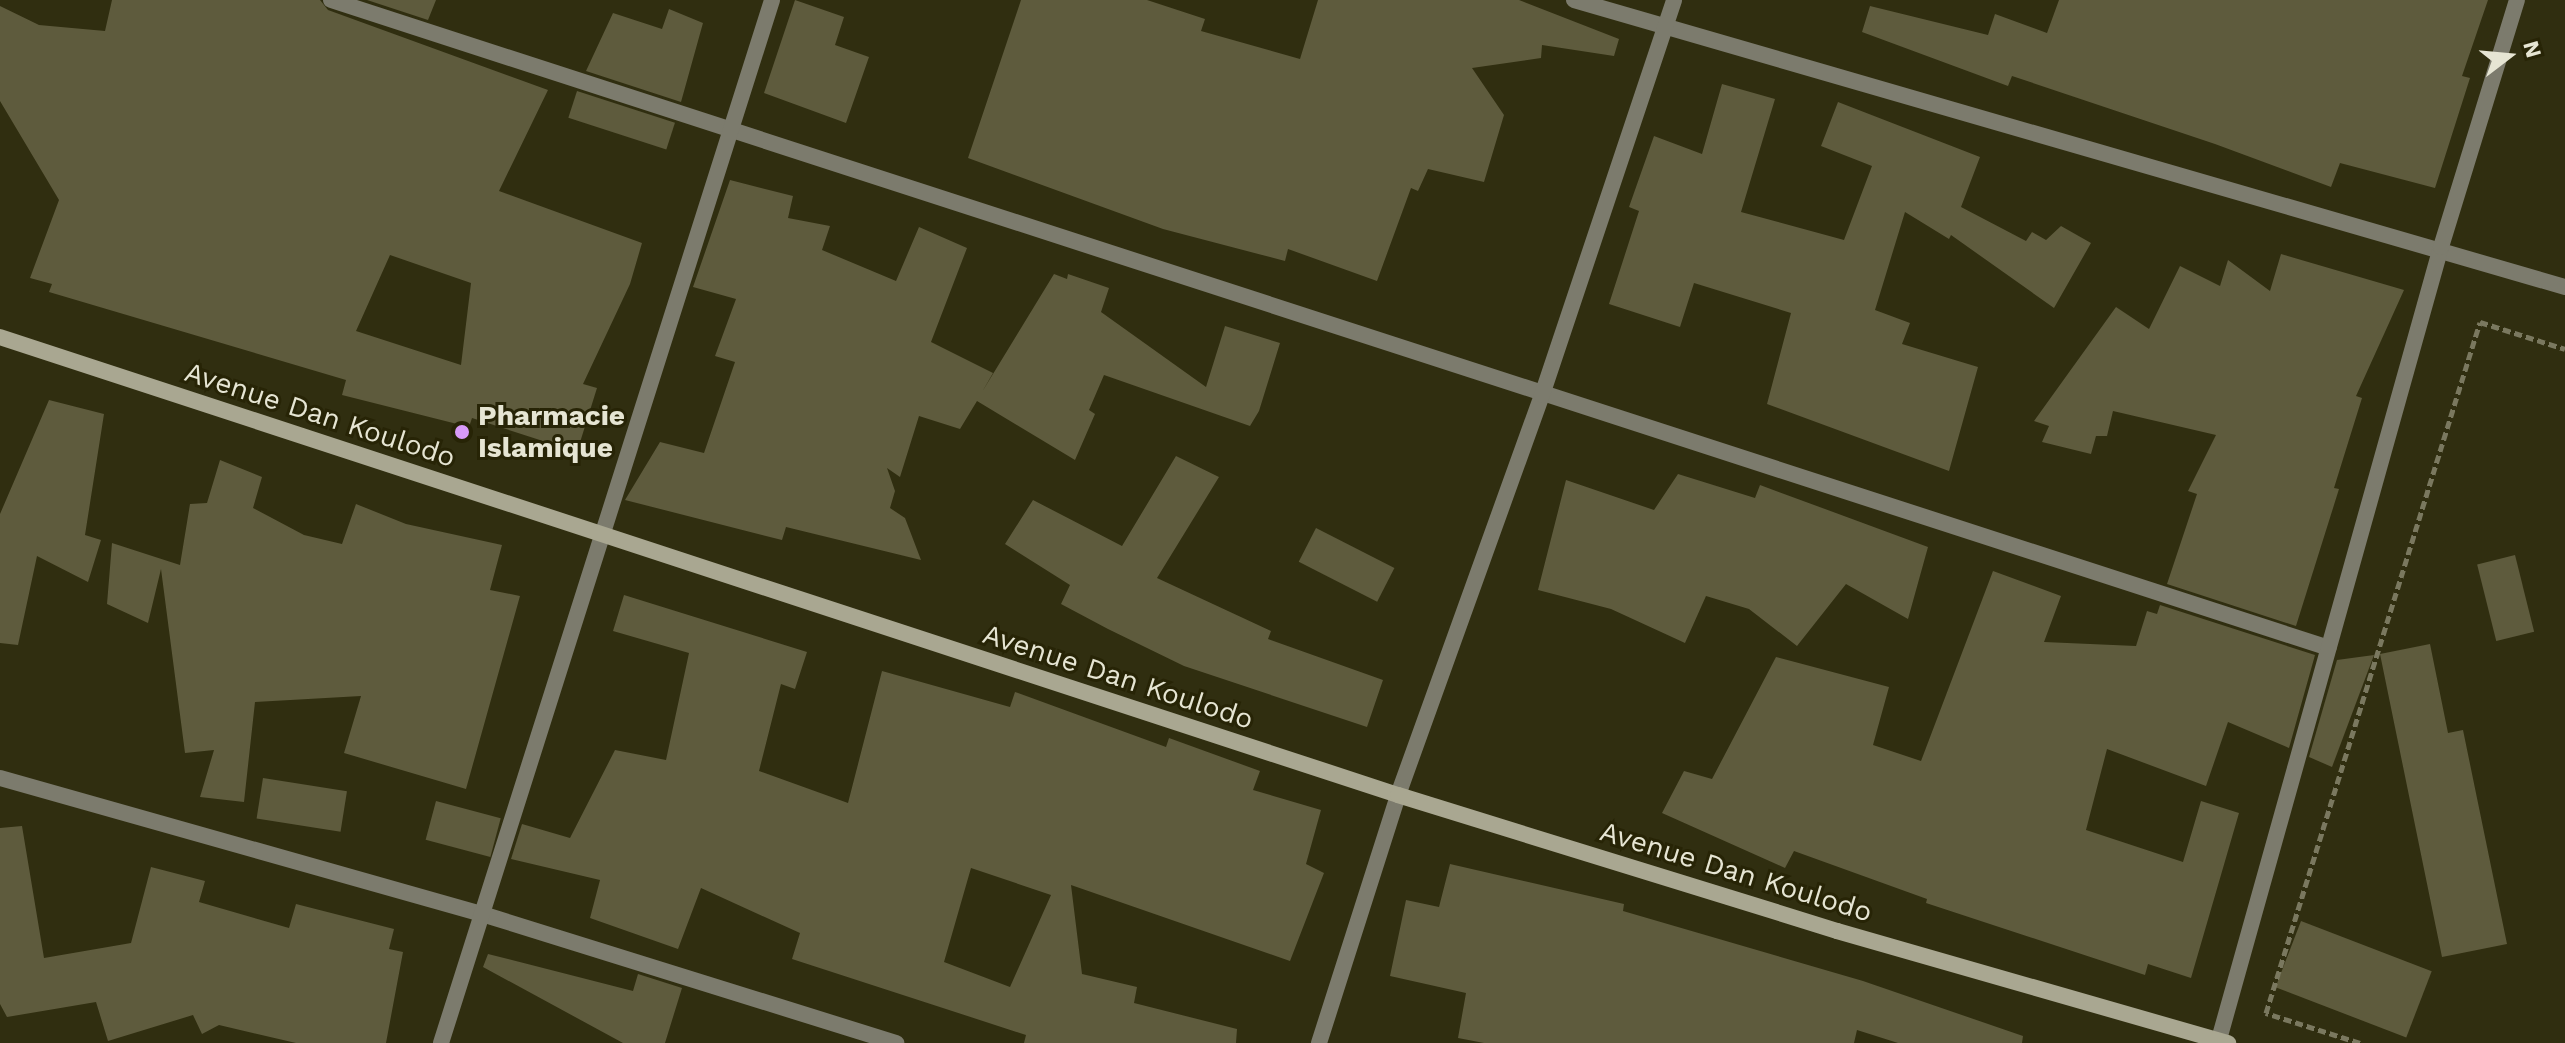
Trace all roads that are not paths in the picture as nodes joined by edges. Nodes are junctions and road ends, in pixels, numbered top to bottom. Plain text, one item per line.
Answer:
1 (331, 0) edge
2 (772, 0) edge
3 (1574, 0) edge
4 (1674, 0) edge
5 (2517, 0) edge
6 (1666, 29) junction
7 (731, 128) junction
8 (2441, 247) junction
9 (2565, 287) edge
10 (0, 337) edge
11 (1542, 395) junction
12 (603, 536) junction
13 (2329, 648) junction
14 (0, 778) edge
15 (1398, 795) junction
16 (482, 914) junction
17 (2221, 1042) edge
18 (441, 1043) edge
19 (896, 1043) edge
20 (1319, 1043) edge

1 - 7 street
2 - 7 street
3 - 6 street
4 - 6 street
5 - 8 street
6 - 8 street
6 - 11 street
7 - 11 street
7 - 12 street
8 - 9 street
8 - 13 street
10 - 12 street, Avenue Dan Koulodo
11 - 13 street
11 - 15 street
12 - 15 street, Avenue Dan Koulodo
12 - 16 street
13 - 17 street
14 - 16 street
15 - 17 street, Avenue Dan Koulodo
15 - 20 street
16 - 18 street
16 - 19 street

